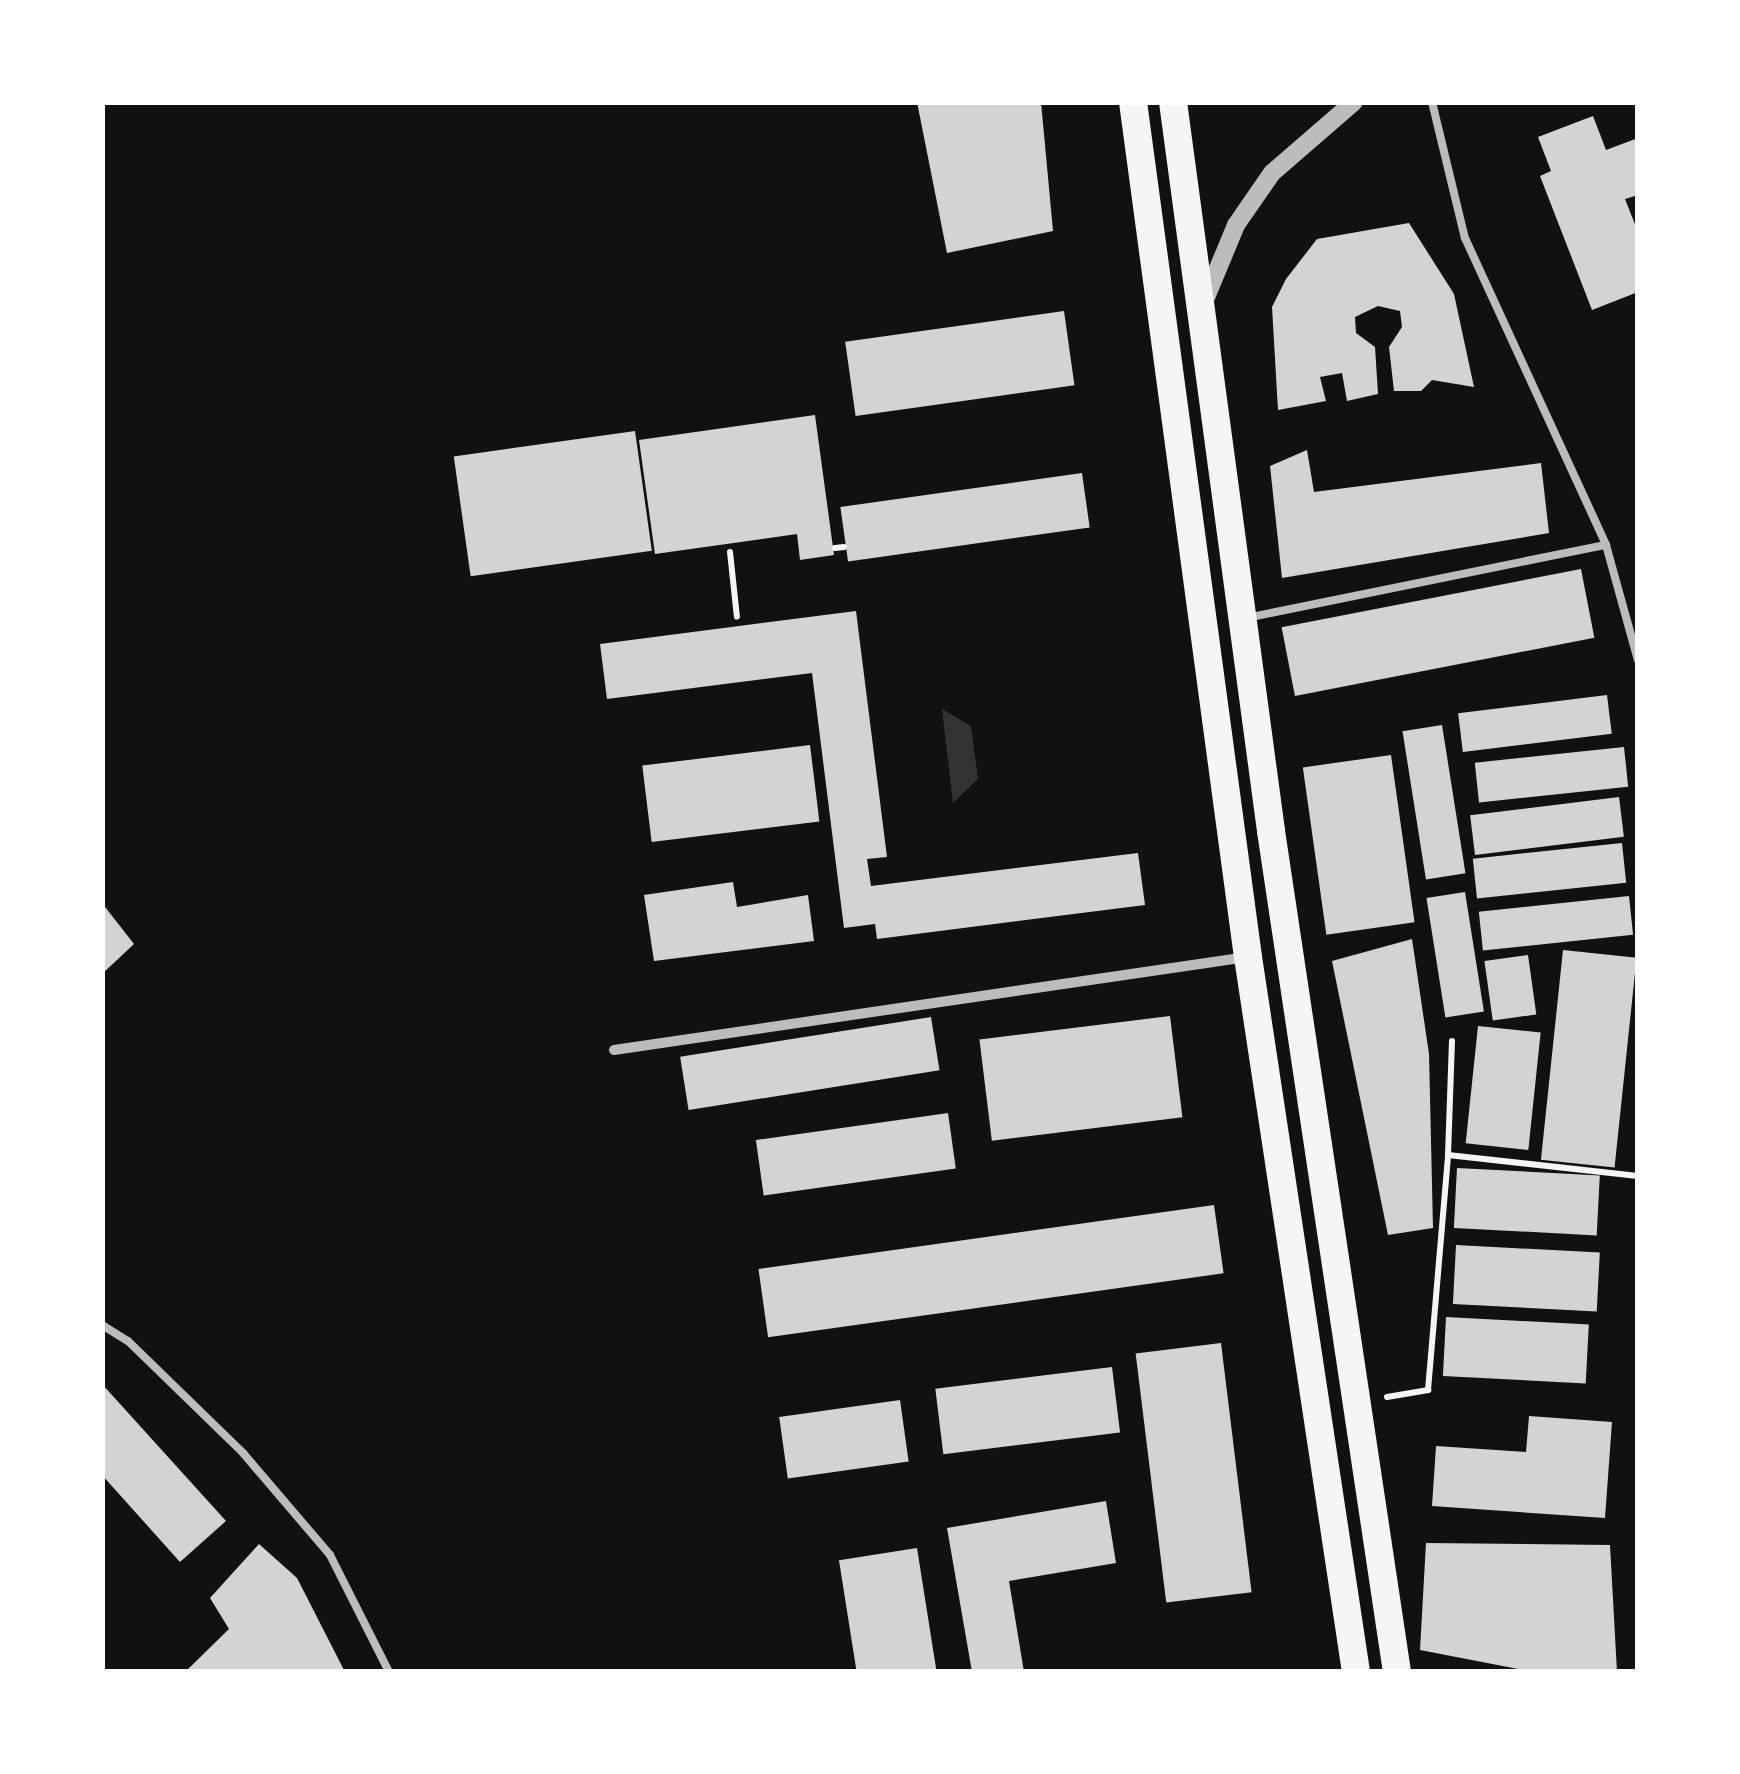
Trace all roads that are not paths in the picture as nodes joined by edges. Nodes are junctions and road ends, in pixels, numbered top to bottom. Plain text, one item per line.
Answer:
1 (1133, 102) edge
2 (1173, 102) edge
3 (1354, 102) edge
4 (1432, 102) edge
5 (1200, 312) junction
6 (1606, 546) junction
7 (1242, 619) junction
8 (1638, 660) edge
9 (1248, 957) junction
10 (614, 1050) dead end
11 (102, 1324) edge
12 (389, 1672) edge
13 (1356, 1672) edge
14 (1397, 1672) edge

1 - 9 highway
2 - 5 highway
3 - 5 street
4 - 6 lane
5 - 7 highway
6 - 7 lane
6 - 8 lane
7 - 14 highway
9 - 10 street
9 - 13 highway
11 - 12 lane

